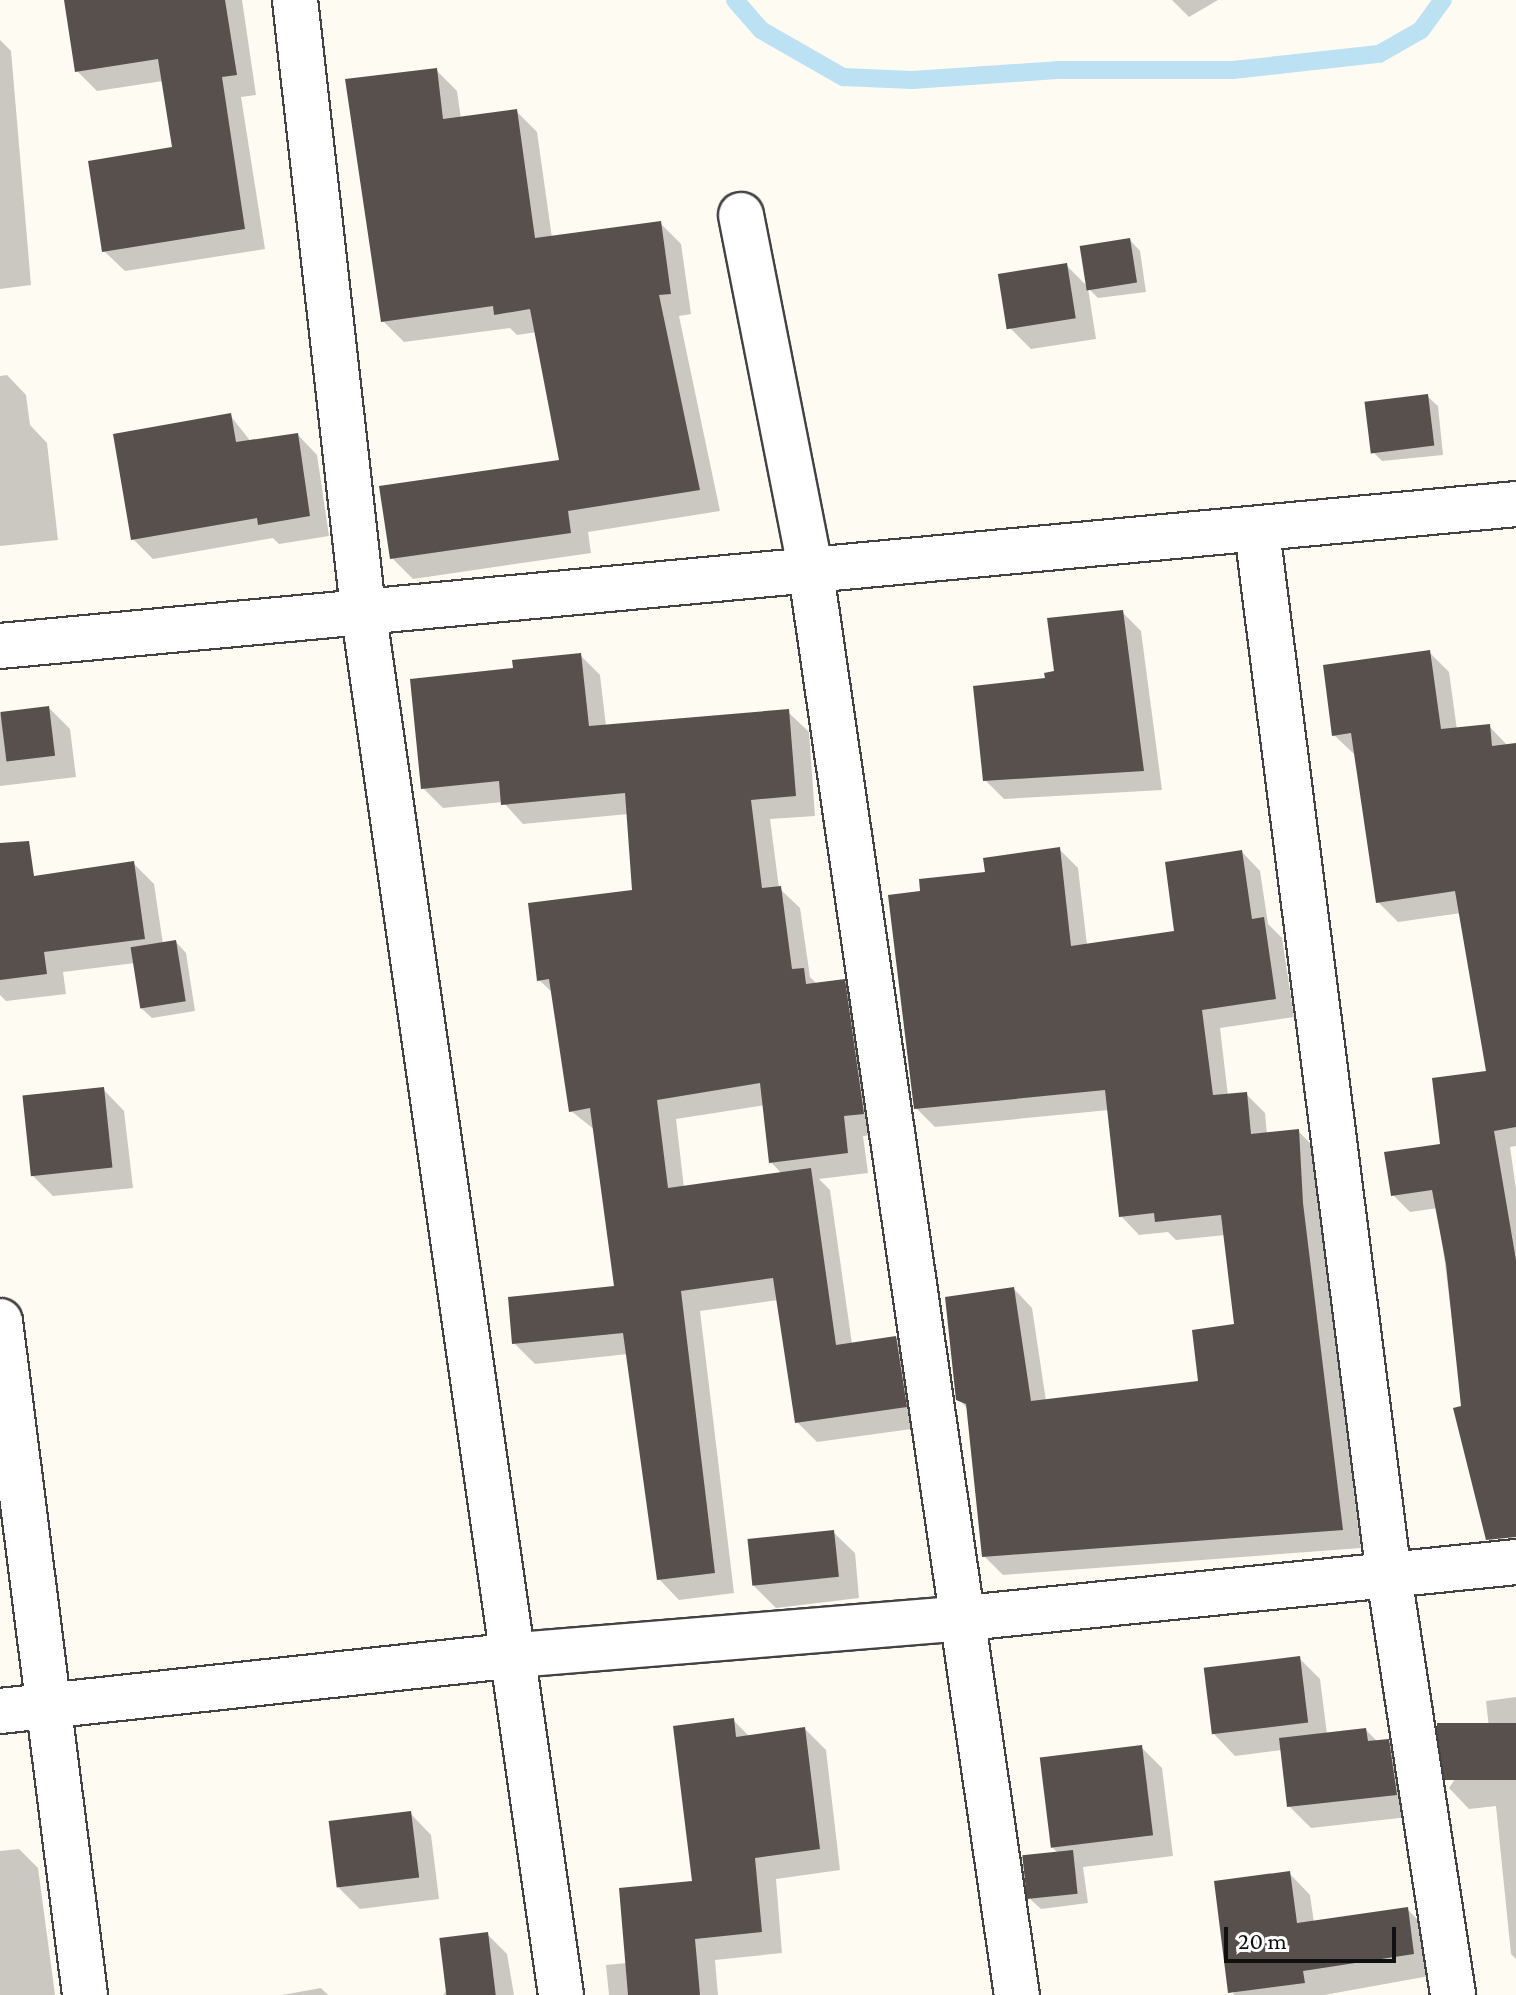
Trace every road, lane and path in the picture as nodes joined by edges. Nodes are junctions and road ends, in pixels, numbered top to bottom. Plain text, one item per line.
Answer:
1 (295, 0) edge
2 (741, 215) dead end
3 (1516, 504) edge
4 (1257, 531) junction
5 (811, 573) junction
6 (363, 609) junction
7 (0, 646) edge
8 (0, 1321) edge
9 (1516, 1562) edge
10 (1389, 1576) junction
11 (966, 1618) junction
12 (516, 1655) junction
13 (49, 1706) junction
14 (0, 1711) edge
15 (85, 1995) edge
16 (561, 1995) edge
17 (1017, 1995) edge
18 (1453, 1995) edge

1 - 6 street
2 - 5 street
3 - 4 street
4 - 5 street
4 - 10 street
5 - 6 street
5 - 11 street
6 - 7 street
6 - 12 street
8 - 13 street
9 - 10 street
10 - 11 street
10 - 18 street
11 - 12 street
11 - 17 street
12 - 13 street
12 - 16 street
13 - 14 street
13 - 15 street

